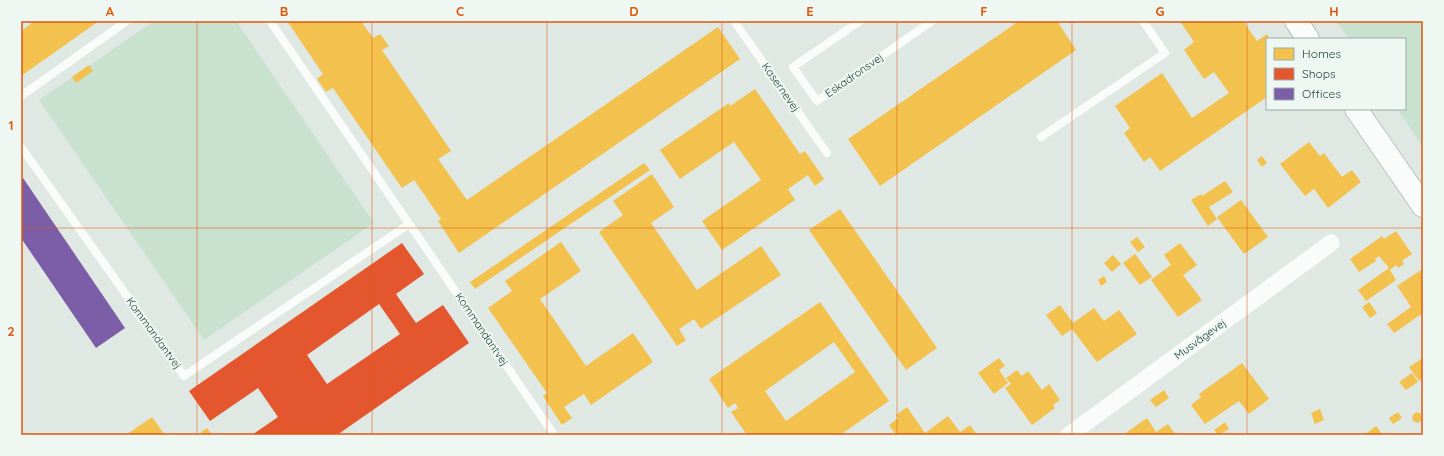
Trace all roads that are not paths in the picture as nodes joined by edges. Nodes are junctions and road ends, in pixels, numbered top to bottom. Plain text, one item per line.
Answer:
1 (126, 21) edge
2 (270, 21) edge
3 (734, 21) edge
4 (860, 21) edge
5 (932, 21) edge
6 (1143, 21) edge
7 (1296, 21) edge
8 (1307, 38) edge
9 (21, 96) edge
10 (1357, 110) edge
11 (1041, 137) dead end
12 (21, 148) edge
13 (827, 153) dead end
14 (1423, 206) edge
15 (409, 224) junction
16 (1331, 243) dead end
17 (554, 435) edge
18 (1069, 435) edge

1 - 9 lane
2 - 15 lane, Kommandantvej
3 - 13 lane, Kasernevej
4 - 5 lane, Eskadronsvej
6 - 11 lane
7 - 8 street
10 - 14 street
12 - 15 lane, Kommandantvej
15 - 17 lane, Kommandantvej
16 - 18 street, Musvågevej

